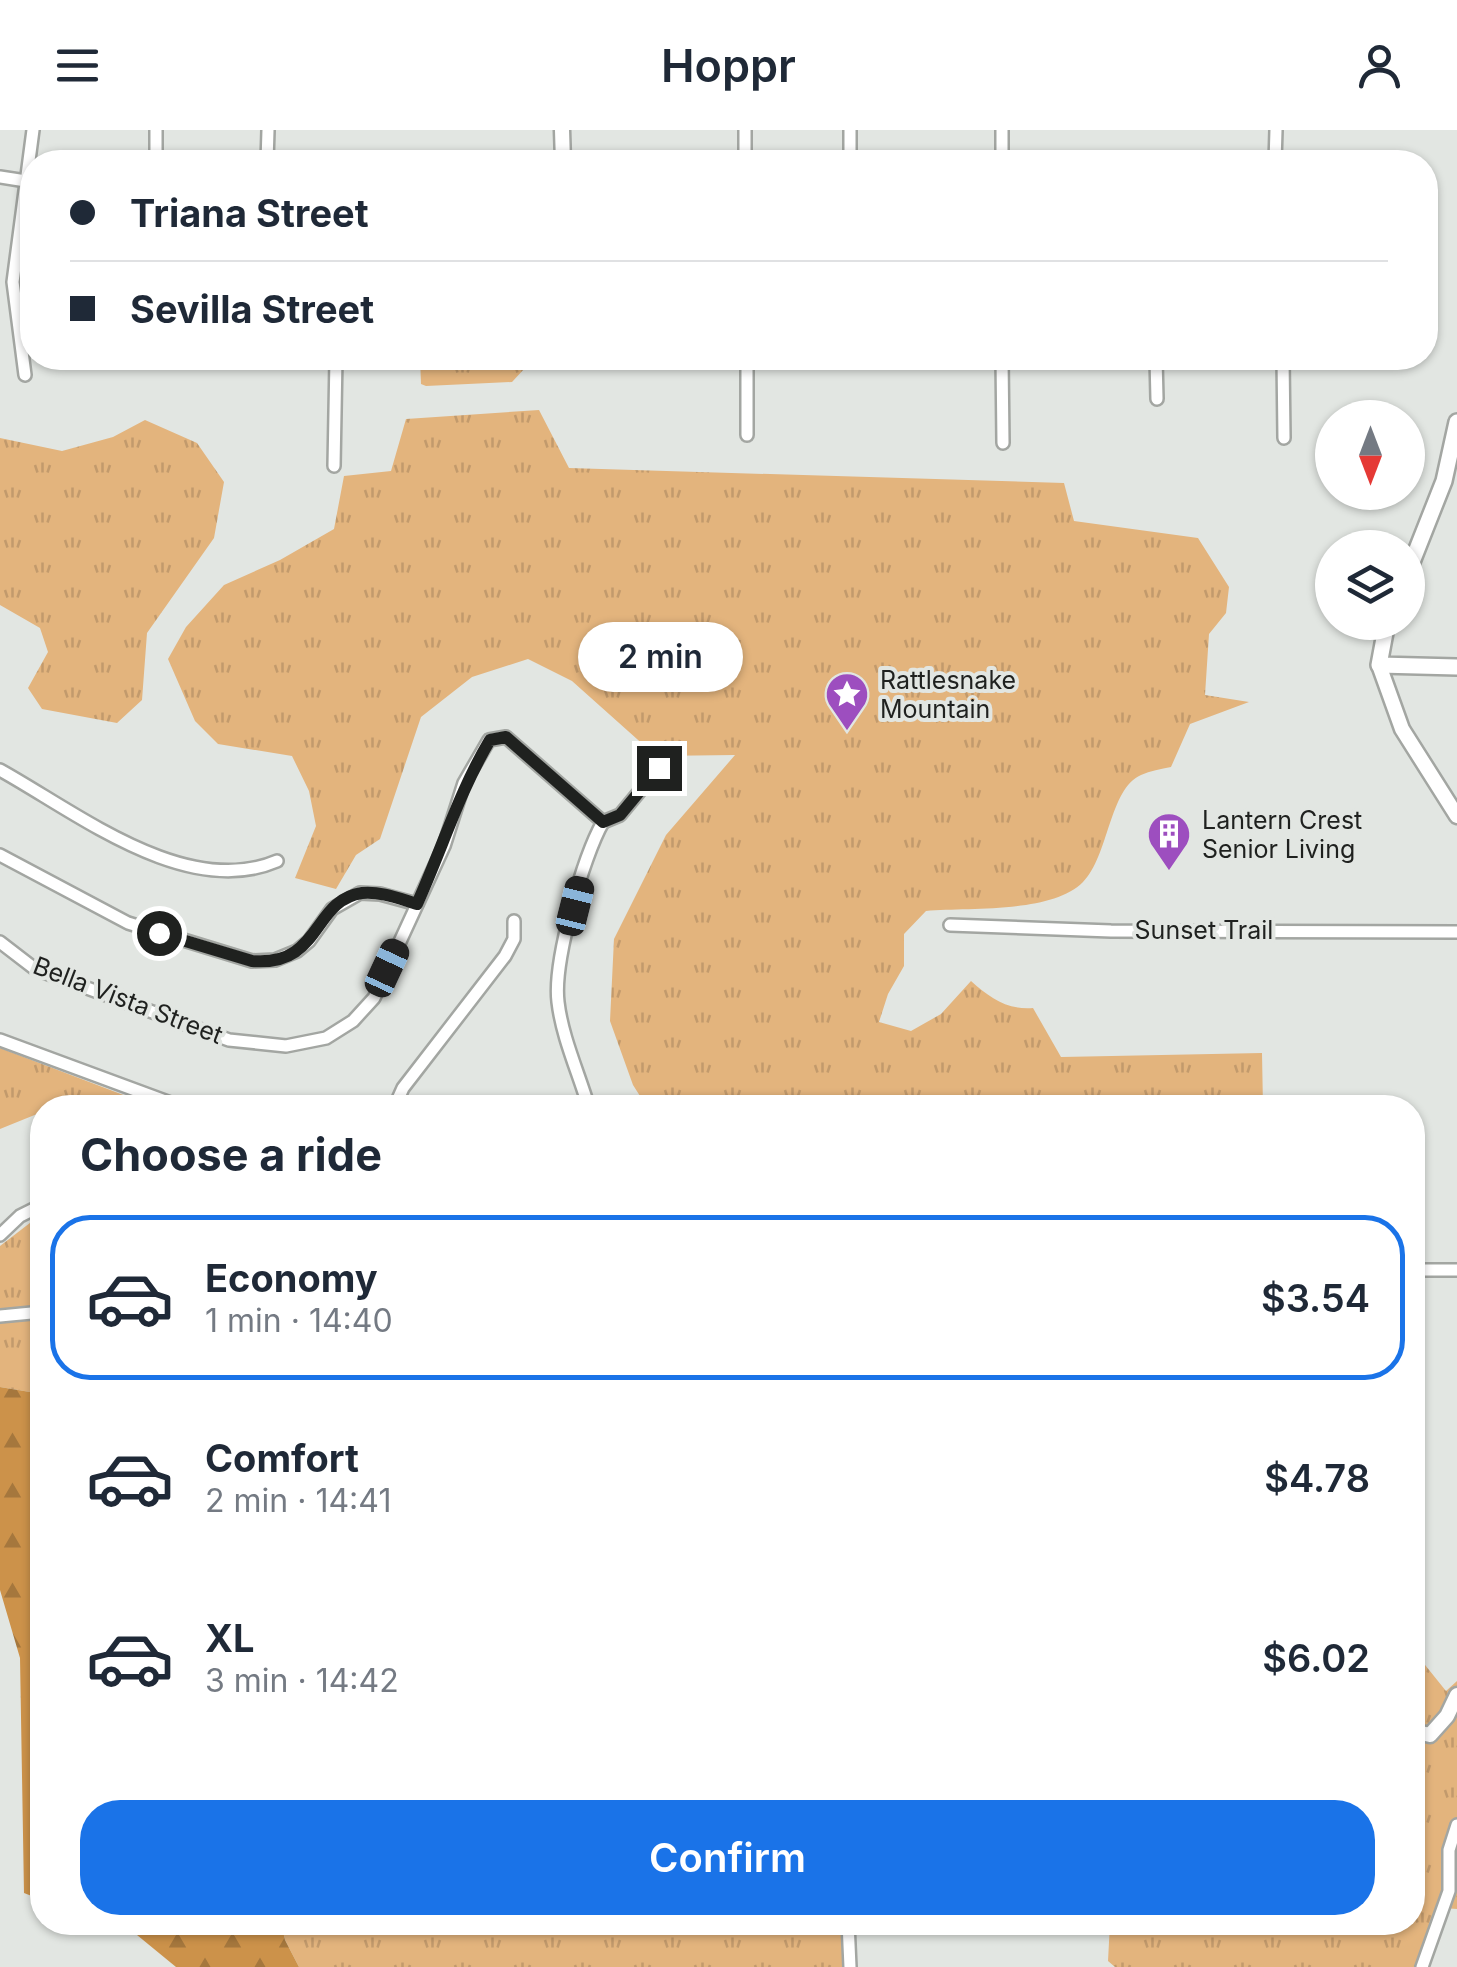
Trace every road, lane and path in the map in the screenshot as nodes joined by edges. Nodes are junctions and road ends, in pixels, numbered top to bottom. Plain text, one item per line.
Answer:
1 (20, 228) edge
2 (20, 336) edge
3 (24, 370) edge
4 (336, 370) edge
5 (747, 370) edge
6 (1002, 370) edge
7 (1156, 370) edge
8 (1284, 370) edge
9 (25, 375) dead end
10 (1157, 399) dead end
11 (1457, 422) edge
12 (747, 435) dead end
13 (1284, 438) dead end
14 (1002, 442) dead end
15 (334, 466) dead end
16 (1425, 530) edge
17 (1384, 640) edge
18 (1379, 664) junction
19 (1457, 667) edge
20 (659, 768) dead end
21 (0, 770) edge
22 (1457, 816) edge
23 (603, 822) junction
24 (0, 854) edge
25 (276, 861) dead end
26 (417, 904) junction
27 (514, 921) dead end
28 (950, 925) dead end
29 (1457, 932) edge
30 (0, 942) edge
31 (0, 1040) edge
32 (149, 1095) edge
33 (400, 1095) edge
34 (585, 1095) edge
35 (30, 1211) edge
36 (0, 1234) edge
37 (1425, 1270) edge
38 (1457, 1270) edge
39 (30, 1313) edge
40 (0, 1316) edge
41 (1457, 1696) edge
42 (1425, 1734) edge
43 (1457, 1825) edge
44 (849, 1935) edge
45 (850, 1967) edge
46 (1422, 1967) edge

1 - 2 street
3 - 9 street
4 - 15 street
5 - 12 street
6 - 14 street
7 - 10 street
8 - 13 street
11 - 16 main road
17 - 18 main road
18 - 19 main road
18 - 22 street
20 - 23 street
21 - 25 street
23 - 26 street, Bella Vista Street
23 - 34 street
24 - 26 street
26 - 30 street, Bella Vista Street
27 - 33 street
28 - 29 street, Sunset Trail
31 - 32 street
35 - 36 street
37 - 38 street
39 - 40 street
41 - 42 street
43 - 46 street
44 - 45 street

